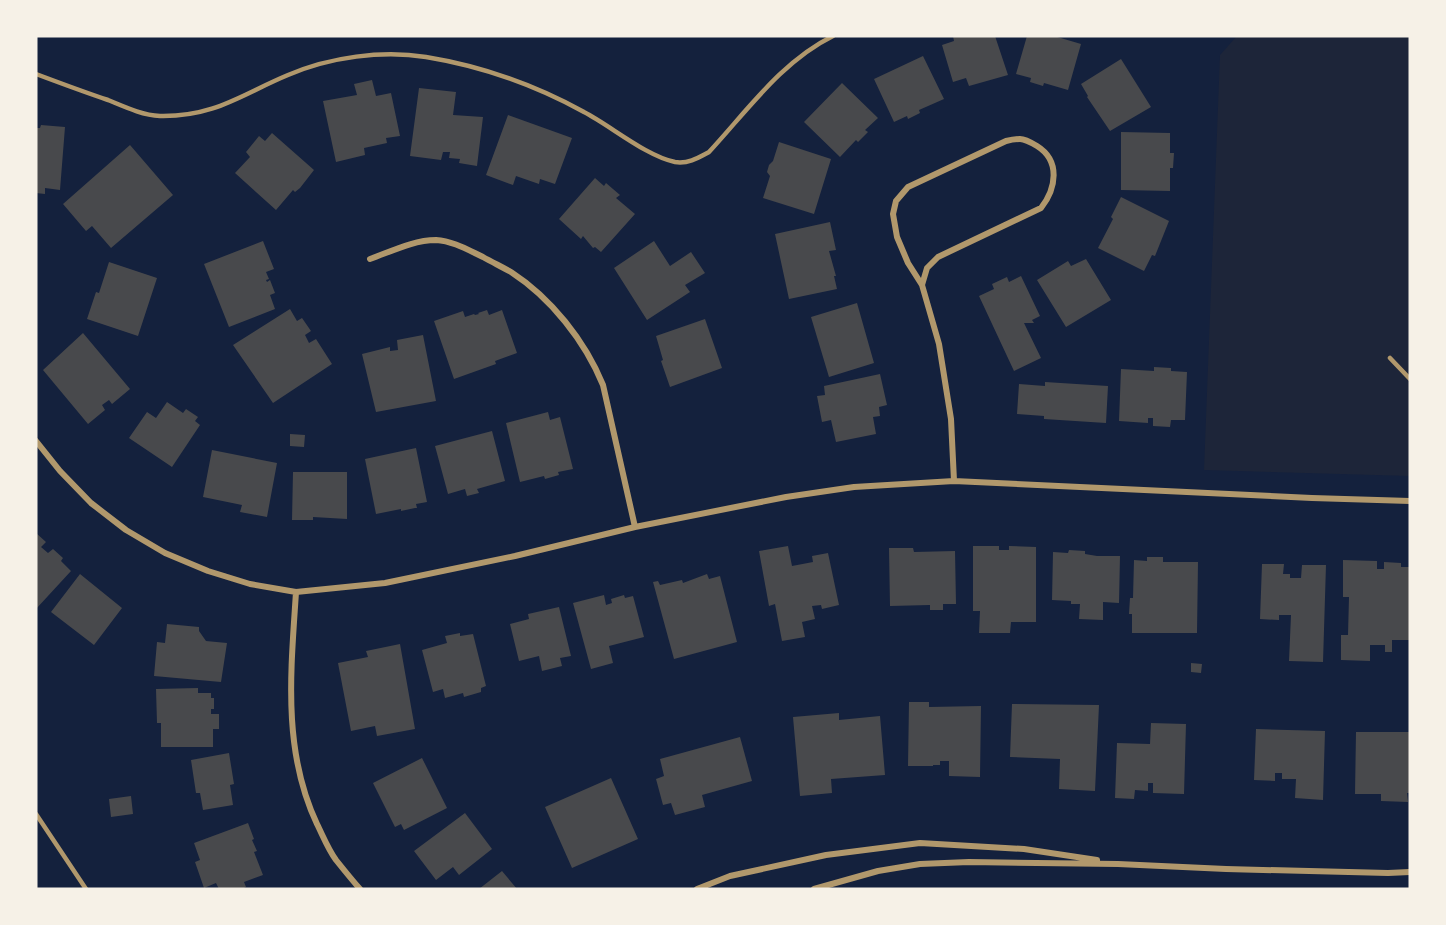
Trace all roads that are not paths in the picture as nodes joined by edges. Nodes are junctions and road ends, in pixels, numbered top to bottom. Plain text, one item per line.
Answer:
1 (833, 36) edge
2 (36, 74) edge
3 (369, 259) dead end
4 (922, 285) junction
5 (1390, 358) dead end
6 (1410, 379) edge
7 (36, 441) edge
8 (954, 481) junction
9 (1410, 501) edge
10 (635, 527) junction
11 (296, 592) junction
12 (36, 814) edge
13 (1118, 864) junction
14 (1410, 872) edge
15 (86, 889) edge
16 (360, 889) edge
17 (697, 889) edge
18 (814, 889) edge

1 - 2 lane
3 - 10 street
4 - 4 street
4 - 8 street
5 - 6 lane
7 - 11 street
8 - 9 street
8 - 10 street
10 - 11 street
11 - 16 street
12 - 15 lane
13 - 14 street
13 - 17 street
13 - 18 street

